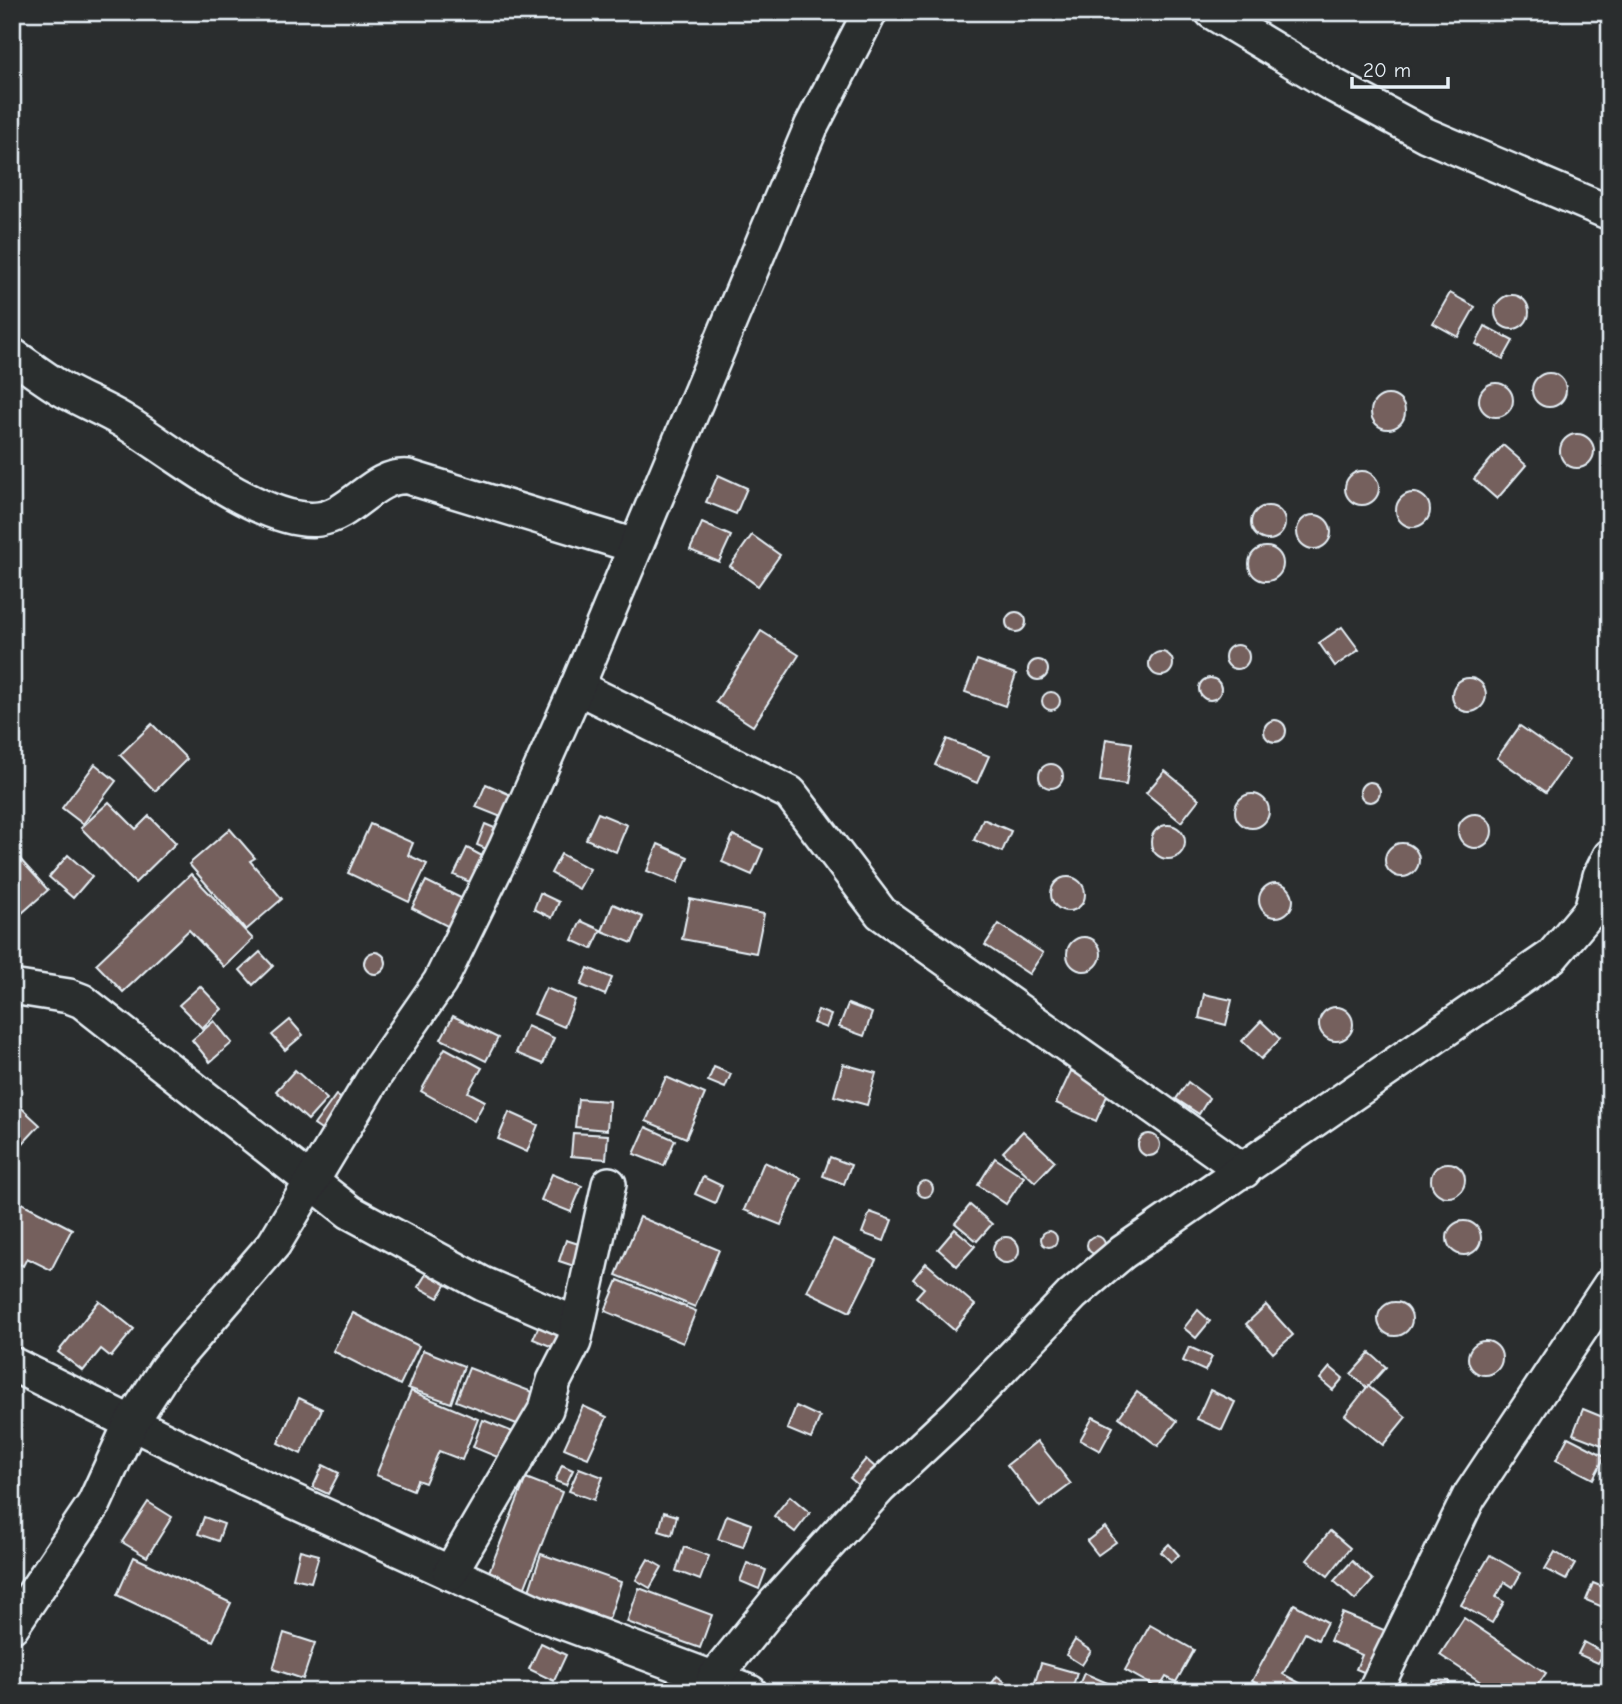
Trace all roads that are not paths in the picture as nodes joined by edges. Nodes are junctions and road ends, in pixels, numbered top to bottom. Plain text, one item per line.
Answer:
1 (870, 12) edge
2 (1212, 12) edge
3 (1610, 213) edge
4 (12, 355) edge
5 (635, 546) junction
6 (577, 687) junction
7 (1610, 856) edge
8 (12, 987) edge
9 (1244, 1171) junction
10 (609, 1184) dead end
11 (311, 1185) junction
12 (1610, 1285) edge
13 (576, 1324) junction
14 (12, 1364) edge
15 (131, 1423) junction
16 (450, 1573) junction
17 (12, 1626) edge
18 (703, 1674) junction
19 (666, 1692) edge
20 (750, 1692) edge
21 (1374, 1692) edge

1 - 5 street
2 - 3 street
4 - 5 street
5 - 6 street
6 - 9 street
6 - 11 street
7 - 9 street
8 - 11 street
9 - 18 street
10 - 13 street
11 - 13 street
11 - 15 street
12 - 21 street
13 - 16 street
14 - 15 street
15 - 16 street
15 - 17 street
16 - 18 street
18 - 19 street
18 - 20 street

